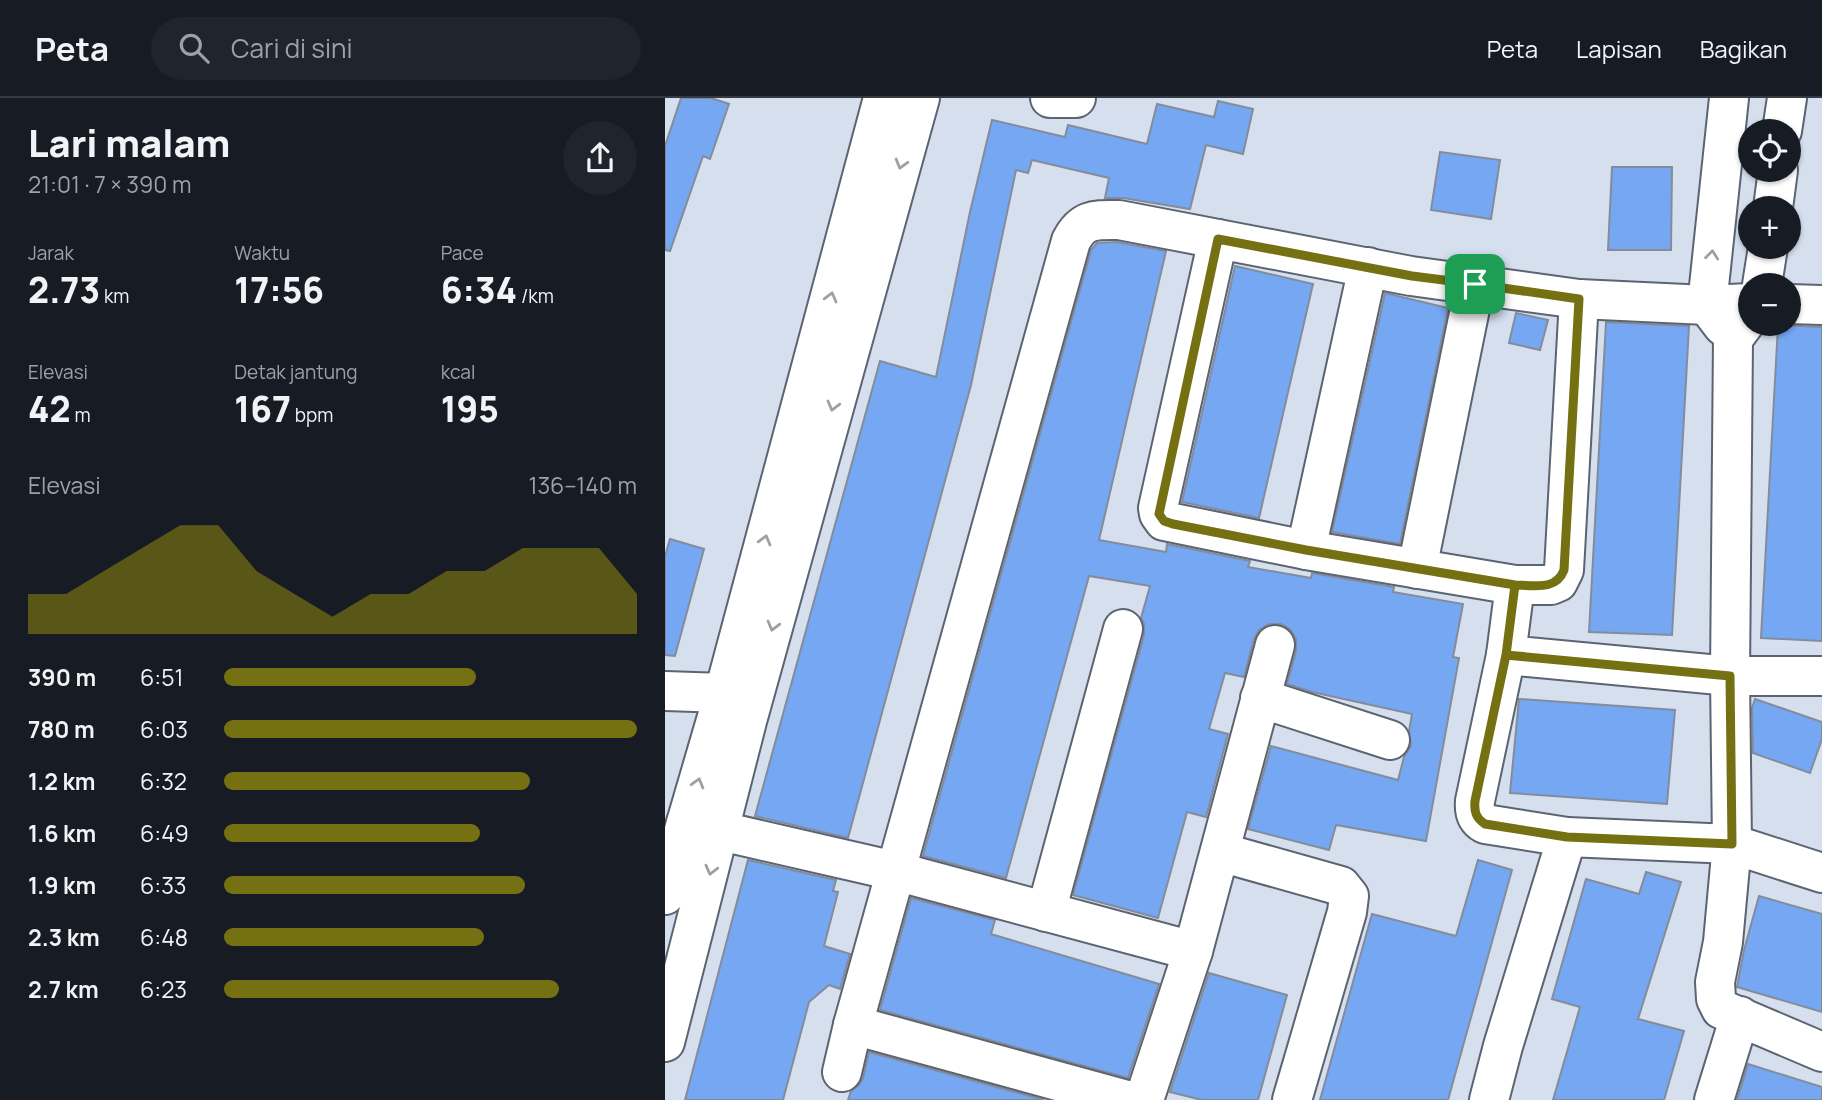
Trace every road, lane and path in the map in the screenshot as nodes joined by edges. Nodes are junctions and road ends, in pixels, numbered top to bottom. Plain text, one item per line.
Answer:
1 (883, 98) edge
2 (920, 98) edge
3 (1050, 98) edge
4 (1076, 98) edge
5 (1729, 98) edge
6 (1787, 98) edge
7 (1784, 119) edge
8 (1218, 239) junction
9 (1368, 267) junction
10 (1475, 284) junction
11 (1579, 299) junction
12 (1738, 304) edge
13 (1801, 304) edge
14 (1707, 305) junction
15 (1822, 305) edge
16 (1738, 324) edge
17 (1742, 336) edge
18 (834, 347) junction
19 (1306, 550) junction
20 (1417, 569) junction
21 (1515, 585) junction
22 (1123, 629) dead end
23 (1275, 645) dead end
24 (1506, 655) junction
25 (1730, 676) junction
26 (1822, 676) edge
27 (665, 691) edge
28 (724, 693) junction
29 (1260, 698) junction
30 (1390, 740) dead end
31 (703, 827) junction
32 (1567, 837) junction
33 (1732, 844) junction
34 (1220, 852) junction
35 (895, 871) junction
36 (1822, 873) edge
37 (665, 895) edge
38 (1046, 912) junction
39 (1193, 951) junction
40 (1740, 1016) junction
41 (853, 1025) junction
42 (665, 1042) edge
43 (1822, 1052) edge
44 (842, 1072) dead end
45 (1127, 1100) edge
46 (1144, 1100) edge
47 (1292, 1100) edge
48 (1489, 1100) edge
49 (1714, 1100) edge

18 -> 1 street
2 -> 18 street
3 - 4 street
14 -> 5 street
6 - 7 street
8 - 9 street
8 - 19 street
8 - 35 street
9 - 10 street
9 - 19 street
10 - 11 street
10 - 20 street
11 - 14 street
11 - 21 street
12 - 14 street
13 - 15 street
14 - 16 street
17 - 25 street
28 -> 18 street
18 -> 31 street
19 - 20 street
20 - 21 street
21 - 24 street
22 - 38 street
23 - 29 street
24 - 25 street
24 - 32 street
25 - 26 street
25 - 33 street
27 - 28 street
31 -> 28 street
29 - 30 street
29 - 34 street
31 - 35 street
31 - 37 street
31 -> 42 street
32 - 33 street
32 - 48 street
33 - 36 street
33 - 40 street
34 - 39 street
34 - 47 street
35 - 38 street
35 - 41 street
38 - 39 street
39 - 46 street
40 - 43 street
40 - 49 street
41 - 44 street
41 - 45 street

